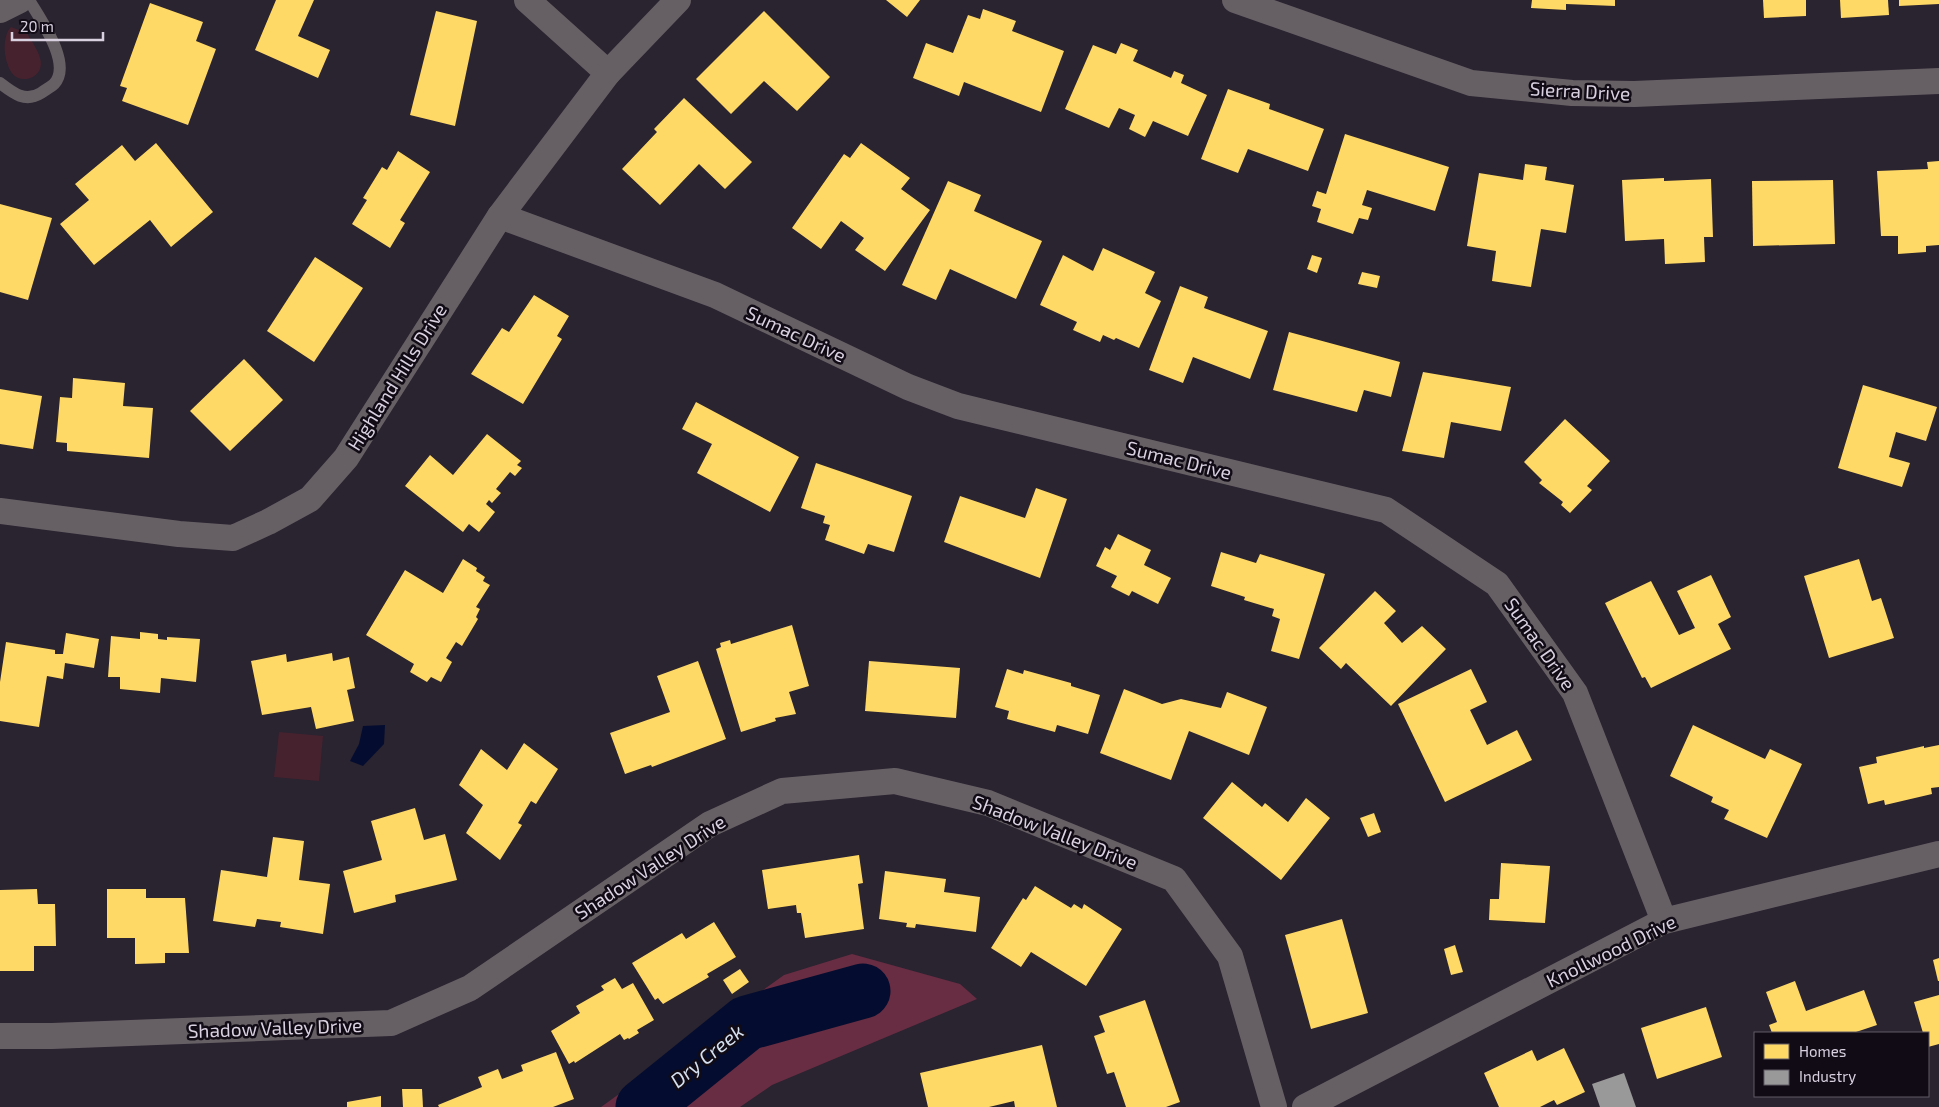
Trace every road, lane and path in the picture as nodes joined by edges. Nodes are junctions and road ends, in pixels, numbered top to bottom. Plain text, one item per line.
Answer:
1 (20, 0) edge
2 (29, 0) edge
3 (526, 0) edge
4 (678, 0) edge
5 (1235, 0) edge
6 (0, 10) edge
7 (608, 73) junction
8 (1939, 81) edge
9 (0, 84) edge
10 (500, 216) junction
11 (0, 511) edge
12 (1939, 854) edge
13 (1664, 921) junction
14 (0, 1036) edge
15 (1274, 1107) edge
16 (1305, 1107) edge

1 - 6 street
2 - 9 lane
3 - 7 street
4 - 7 street, Highland Hills Drive
5 - 8 street, Sierra Drive
7 - 10 street, Highland Hills Drive
10 - 11 street, Highland Hills Drive
10 - 13 street, Sumac Drive
12 - 13 street, Knollwood Drive
13 - 16 street, Knollwood Drive
14 - 15 street, Shadow Valley Drive

